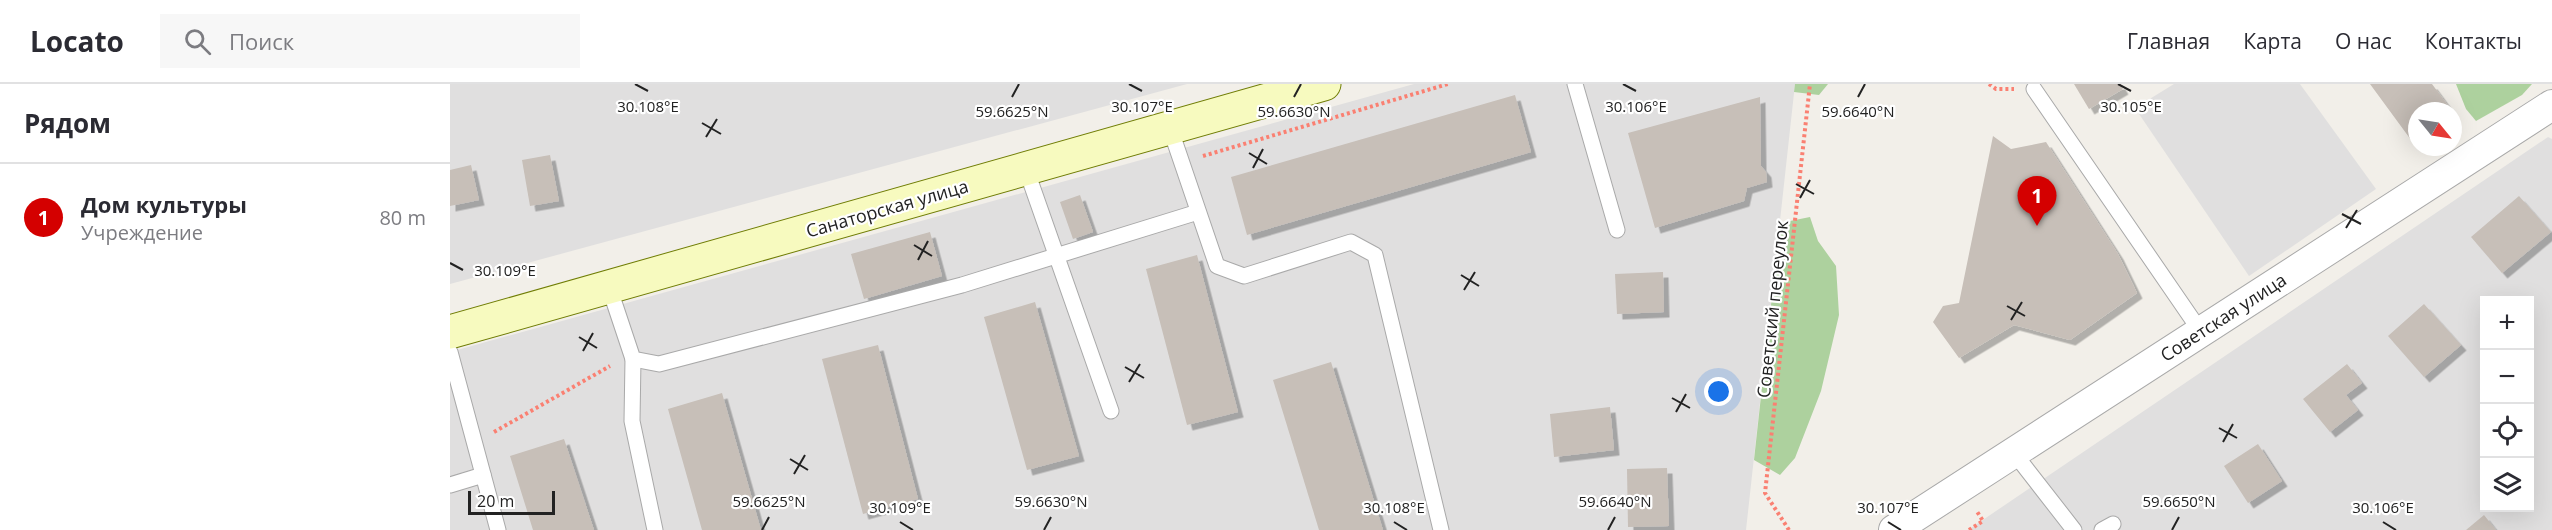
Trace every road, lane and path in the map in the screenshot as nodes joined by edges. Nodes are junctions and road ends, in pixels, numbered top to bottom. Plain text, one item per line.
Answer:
1 (1324, 84) edge
2 (1448, 84) edge
3 (1575, 84) edge
4 (1810, 84) edge
5 (2034, 89) dead end
6 (2552, 105) edge
7 (1170, 128) junction
8 (1182, 162) junction
9 (1026, 169) junction
10 (1198, 212) junction
11 (1617, 230) dead end
12 (1056, 256) junction
13 (609, 287) junction
14 (450, 332) edge
15 (2200, 332) junction
16 (450, 352) edge
17 (632, 356) junction
18 (1111, 411) dead end
19 (474, 444) junction
20 (2014, 453) junction
21 (483, 475) junction
22 (450, 485) edge
23 (498, 530) edge
24 (655, 530) edge
25 (1441, 530) edge
26 (1789, 530) edge
27 (1894, 530) edge
28 (2074, 530) edge

1 - 7 street, Санаторская улица
2 - 8 path
3 - 11 lane
4 - 26 path, Советский переулок
5 - 15 lane
6 - 15 street, Советская улица
7 - 8 lane
7 - 9 street, Санаторская улица
8 - 10 lane
9 - 12 lane
9 - 13 street, Санаторская улица
10 - 12 lane
10 - 25 lane
12 - 17 lane
12 - 18 lane
13 - 14 street, Санаторская улица
13 - 17 lane
15 - 20 street, Советская улица
16 - 19 lane
17 - 19 path
17 - 24 lane
19 - 21 lane
20 - 27 street, Советская улица
20 - 28 lane
21 - 22 lane
21 - 23 lane

